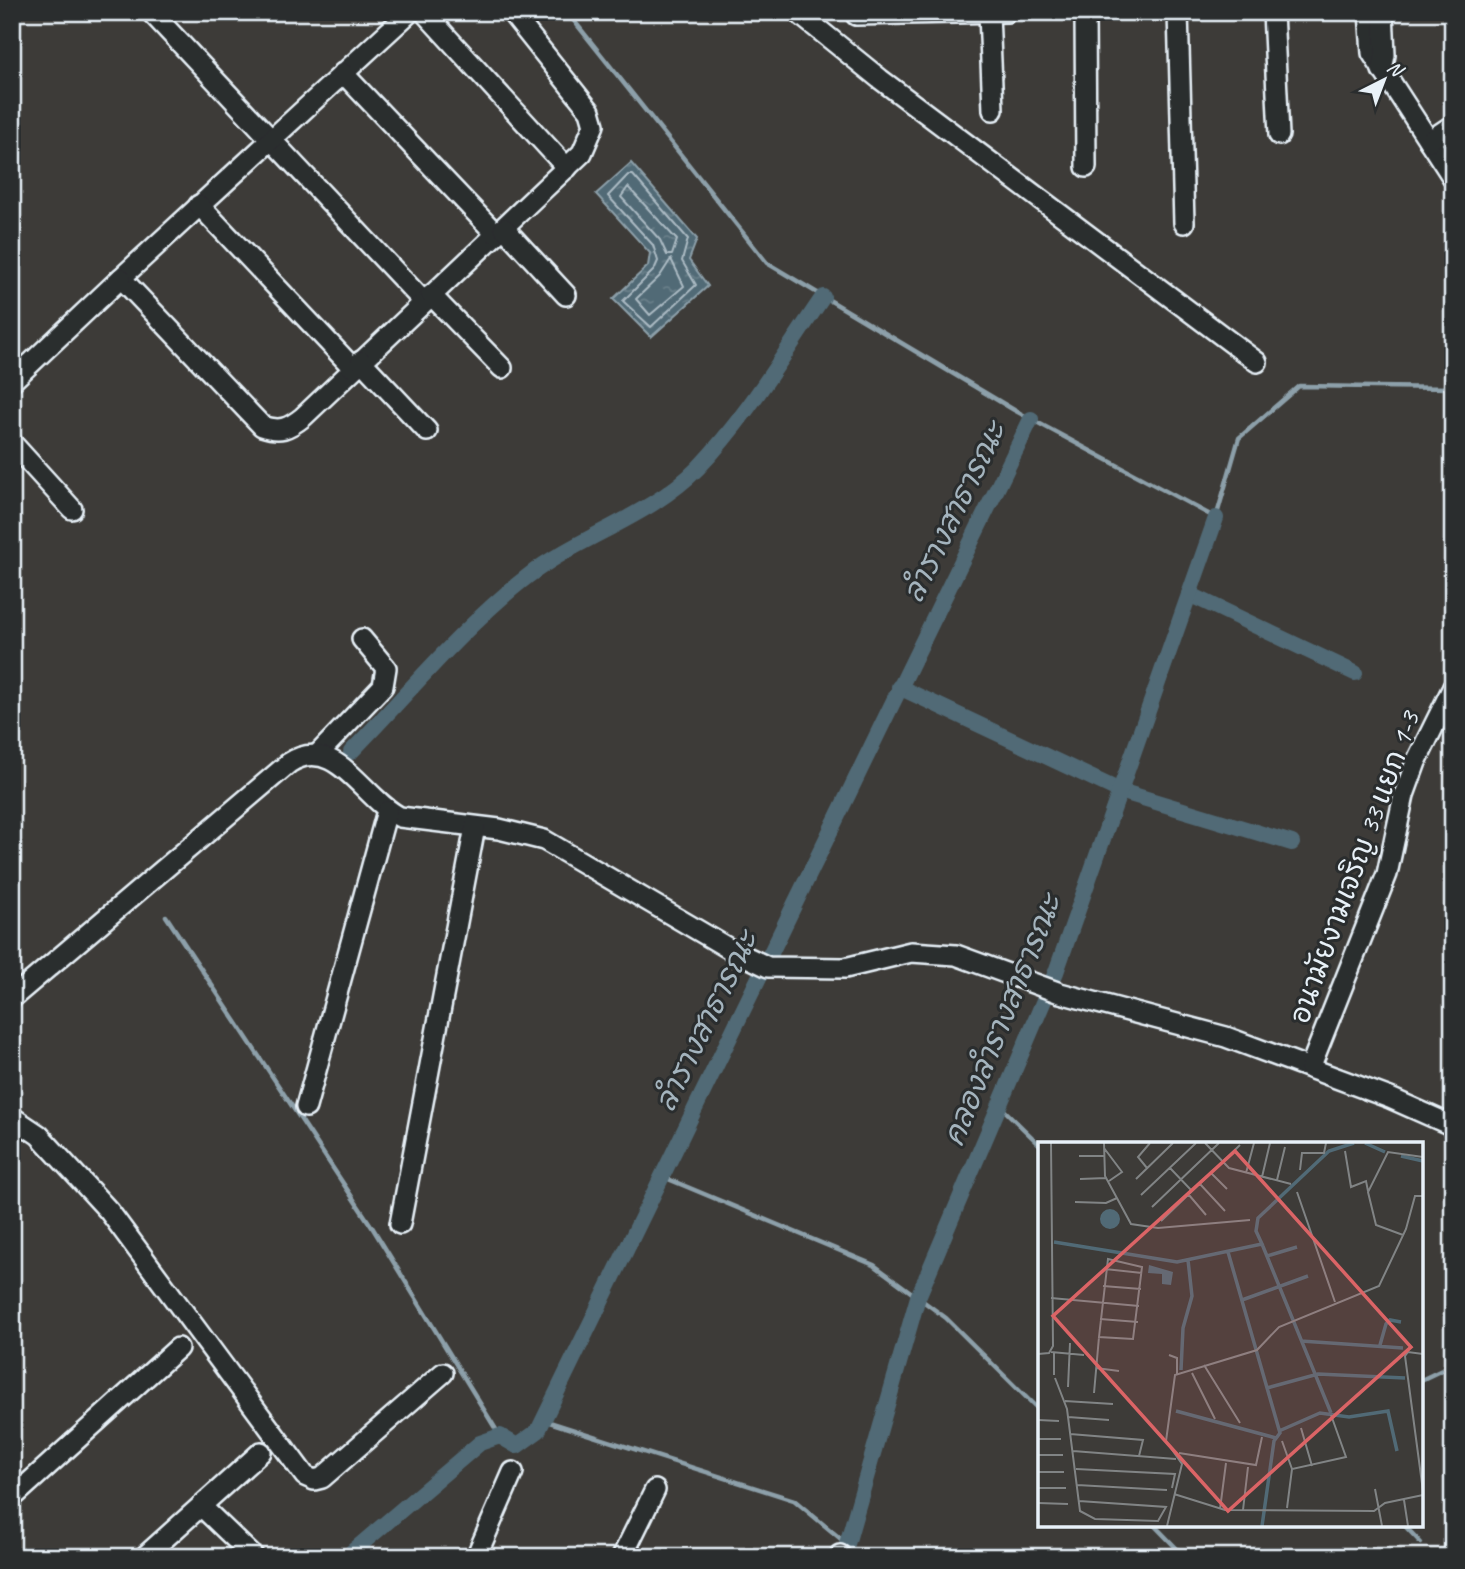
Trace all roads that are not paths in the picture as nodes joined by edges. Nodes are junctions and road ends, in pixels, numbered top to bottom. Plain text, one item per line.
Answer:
1 (151, 12) edge
2 (410, 12) edge
3 (424, 12) edge
4 (511, 12) edge
5 (797, 12) edge
6 (1007, 12) edge
7 (1085, 12) edge
8 (1178, 12) edge
9 (1273, 12) edge
10 (1369, 12) edge
11 (1383, 12) edge
12 (989, 13) edge
13 (856, 15) dead end
14 (1382, 70) junction
15 (343, 73) junction
16 (993, 110) dead end
17 (1453, 125) edge
18 (1279, 135) dead end
19 (270, 140) junction
20 (1429, 141) junction
21 (1086, 167) dead end
22 (567, 168) junction
23 (1453, 178) edge
24 (199, 205) junction
25 (1184, 223) dead end
26 (500, 231) junction
27 (121, 278) junction
28 (566, 295) dead end
29 (428, 299) junction
30 (1257, 362) dead end
31 (357, 365) junction
32 (502, 368) dead end
33 (12, 381) edge
34 (427, 431) dead end
35 (12, 443) edge
36 (72, 509) dead end
37 (362, 639) dead end
38 (1453, 687) edge
39 (319, 753) junction
40 (387, 811) junction
41 (475, 827) junction
42 (12, 998) edge
43 (1310, 1068) junction
44 (306, 1107) dead end
45 (12, 1117) edge
46 (1453, 1126) edge
47 (400, 1224) dead end
48 (178, 1348) dead end
49 (443, 1373) dead end
50 (261, 1452) dead end
51 (513, 1472) dead end
52 (655, 1490) dead end
53 (12, 1498) edge
54 (201, 1506) junction
55 (144, 1557) edge
56 (254, 1557) edge
57 (476, 1557) edge
58 (622, 1557) edge

1 - 19 street
2 - 15 street
3 - 22 street
4 - 22 street
5 - 30 street
6 - 12 street
7 - 21 street
8 - 25 street
9 - 18 street
10 - 14 street
11 - 14 street
12 - 13 street
12 - 16 street
14 - 20 street
15 - 19 street
15 - 26 street
17 - 20 street
19 - 24 street
19 - 29 street
20 - 23 street
22 - 26 street
24 - 27 street
24 - 31 street
26 - 28 street
26 - 29 street
27 - 31 street
27 - 33 street
29 - 31 street
29 - 32 street
31 - 34 street
35 - 36 street
37 - 39 street
38 - 43 street, อนามัยงามเจริญ 33 แยก 1-3
39 - 40 street
39 - 42 street
40 - 41 street
40 - 44 street
41 - 43 street
41 - 47 street
43 - 46 street
45 - 49 street
48 - 53 street
50 - 54 street
51 - 57 street
52 - 58 street
54 - 55 street
54 - 56 street

